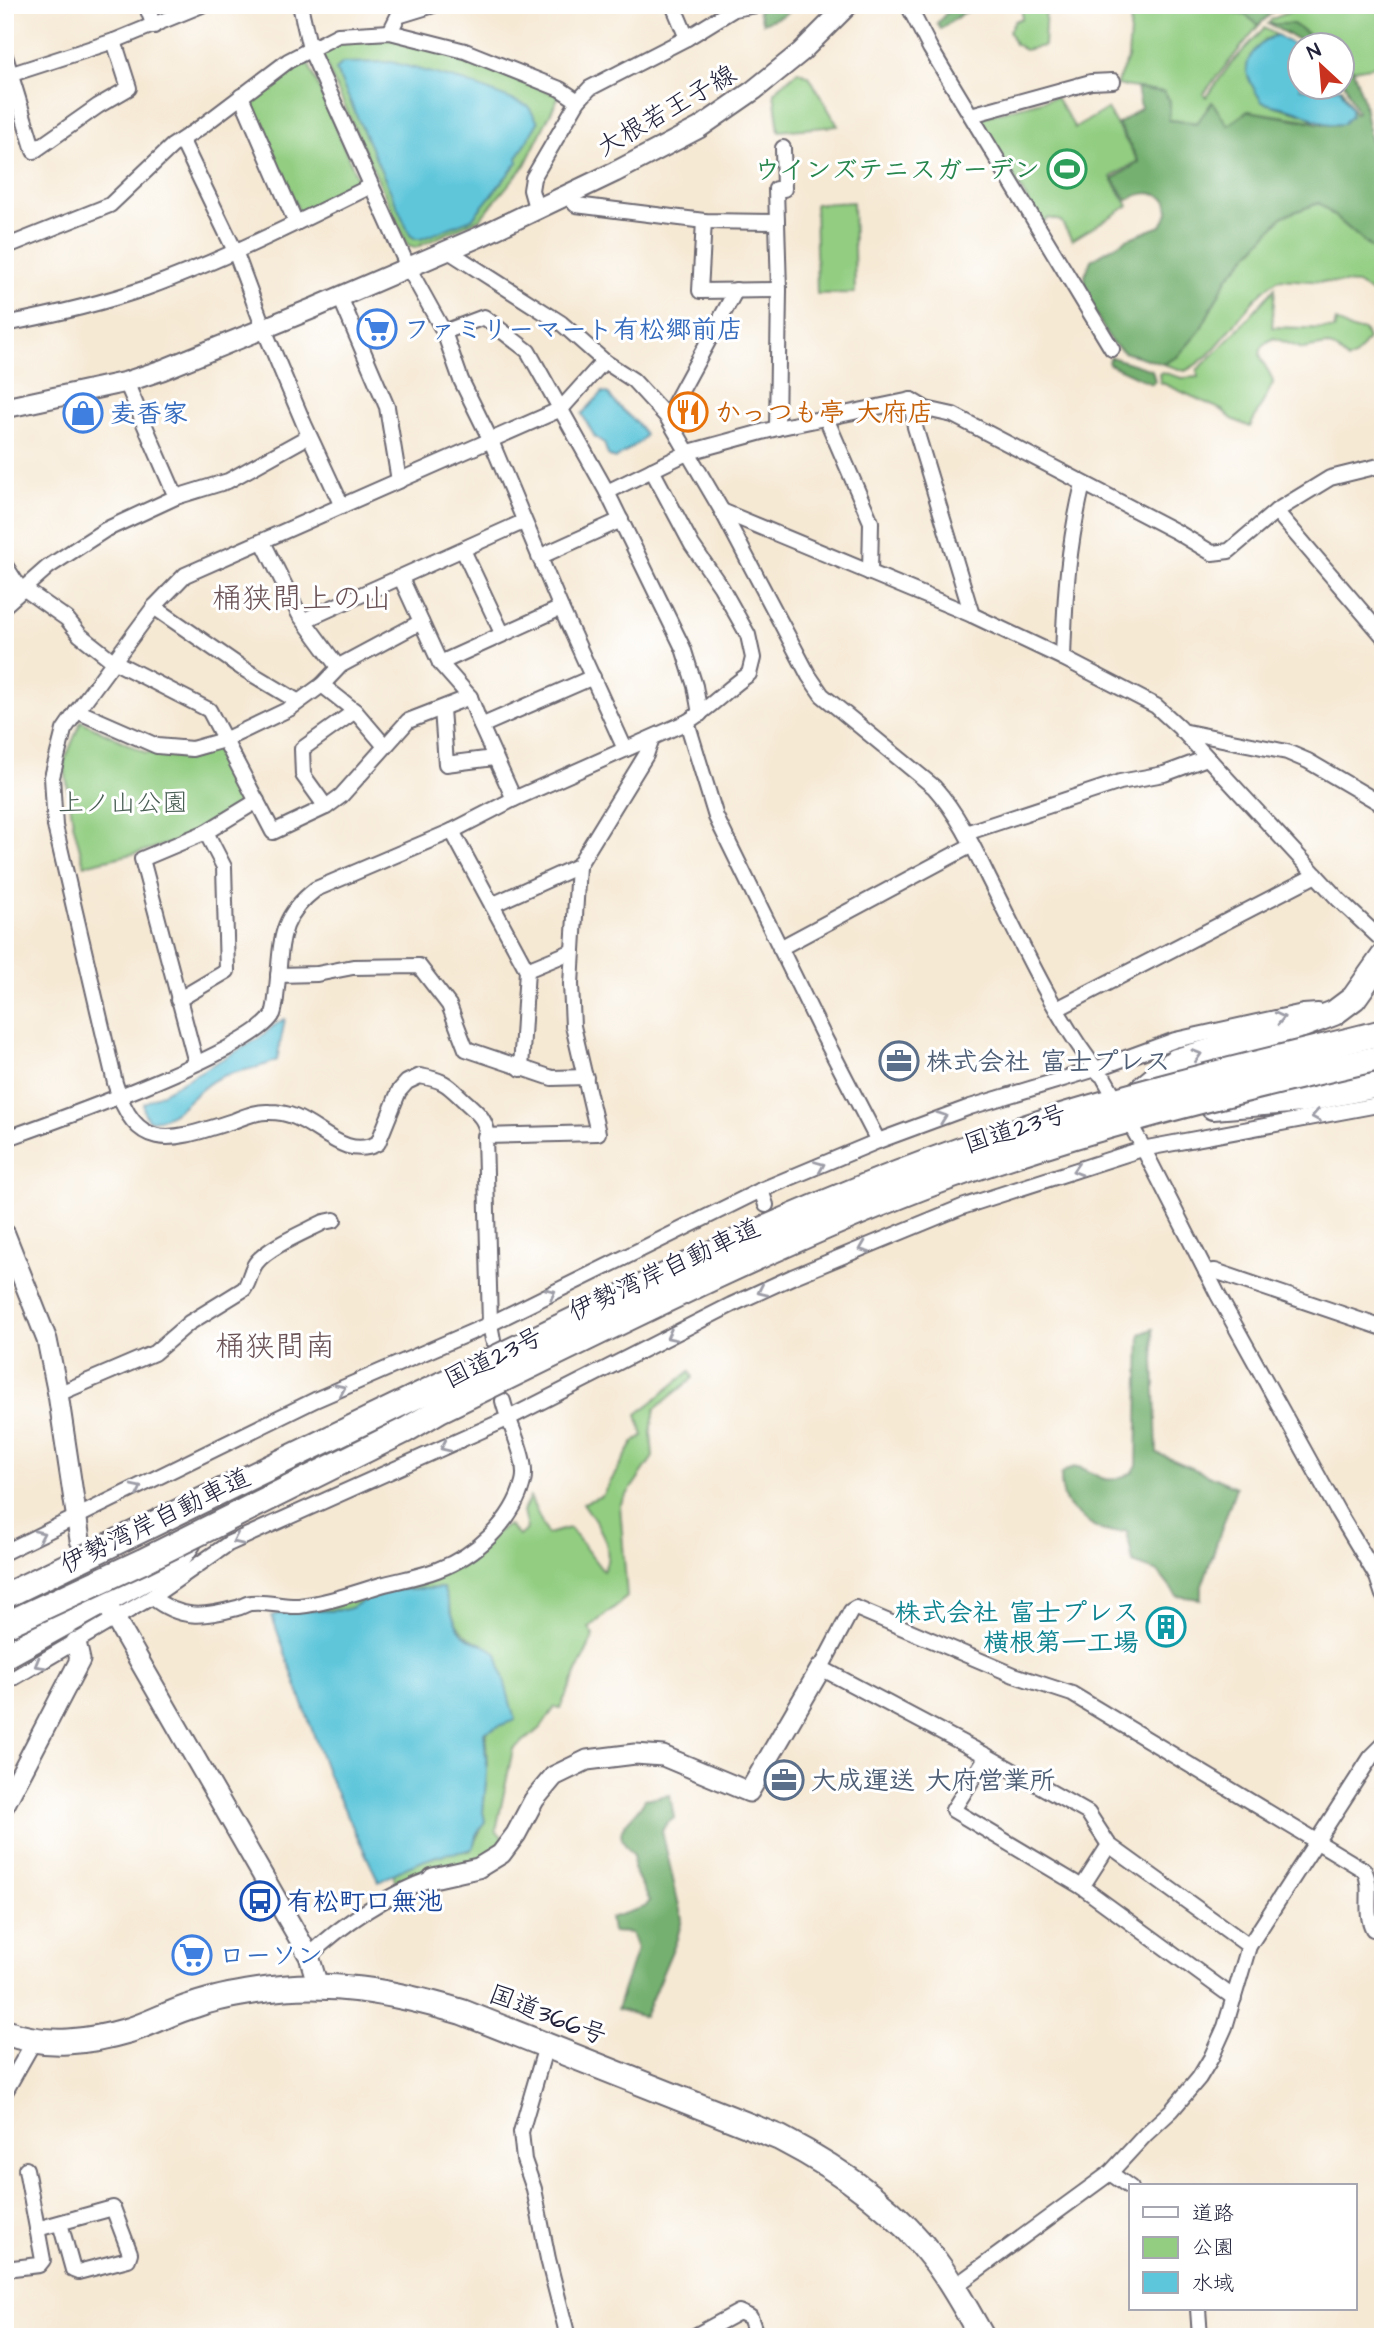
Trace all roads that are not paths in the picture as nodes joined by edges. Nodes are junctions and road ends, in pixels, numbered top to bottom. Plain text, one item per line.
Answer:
1 (146, 5) edge
2 (202, 5) edge
3 (300, 5) edge
4 (434, 5) edge
5 (673, 5) edge
6 (757, 5) edge
7 (848, 5) edge
8 (908, 5) edge
9 (154, 26) junction
10 (390, 32) junction
11 (687, 38) junction
12 (114, 41) junction
13 (310, 50) junction
14 (5, 56) edge
15 (12, 74) junction
16 (1113, 81) dead end
17 (241, 96) junction
18 (578, 101) junction
19 (971, 115) junction
20 (182, 141) junction
21 (783, 148) dead end
22 (371, 186) junction
23 (566, 194) junction
24 (536, 208) junction
25 (704, 221) junction
26 (777, 222) junction
27 (296, 223) junction
28 (5, 247) edge
29 (447, 250) junction
30 (235, 251) junction
31 (408, 267) junction
32 (736, 290) junction
33 (779, 290) junction
34 (340, 297) junction
35 (5, 324) edge
36 (264, 329) junction
37 (444, 332) junction
38 (1112, 349) dead end
39 (604, 360) junction
40 (126, 382) junction
41 (911, 400) junction
42 (5, 408) edge
43 (561, 409) junction
44 (667, 417) junction
45 (826, 418) junction
46 (777, 428) junction
47 (309, 436) junction
48 (491, 441) junction
49 (689, 452) junction
50 (1383, 465) edge
51 (652, 470) junction
52 (399, 481) junction
53 (1083, 484) junction
54 (607, 492) junction
55 (176, 497) junction
56 (342, 506) junction
57 (722, 511) junction
58 (1276, 511) junction
59 (621, 520) junction
60 (523, 522) junction
61 (263, 542) junction
62 (463, 550) junction
63 (539, 557) junction
64 (5, 565) edge
65 (870, 573) junction
66 (401, 578) junction
67 (22, 589) junction
68 (5, 605) edge
69 (155, 607) junction
70 (561, 608) junction
71 (972, 615) junction
72 (304, 620) junction
73 (421, 622) junction
74 (502, 633) junction
75 (1383, 636) edge
76 (1063, 658) junction
77 (113, 661) junction
78 (440, 663) junction
79 (338, 667) junction
80 (593, 677) junction
81 (322, 685) junction
82 (470, 698) junction
83 (297, 701) junction
84 (442, 709) junction
85 (77, 711) junction
86 (355, 711) junction
87 (700, 714) junction
88 (687, 722) junction
89 (481, 726) junction
90 (1182, 731) junction
91 (652, 738) junction
92 (224, 740) junction
93 (384, 746) junction
94 (625, 749) junction
95 (494, 758) junction
96 (1207, 758) junction
97 (514, 799) junction
98 (257, 801) junction
99 (1383, 804) edge
100 (326, 807) junction
101 (452, 831) junction
102 (206, 832) junction
103 (969, 839) junction
104 (578, 866) junction
105 (1316, 875) junction
106 (492, 905) junction
107 (1383, 941) edge
108 (780, 948) junction
109 (573, 951) junction
110 (1383, 957) edge
111 (527, 970) junction
112 (278, 975) junction
113 (178, 1000) junction
114 (1058, 1009) junction
115 (1334, 1013) junction
116 (1383, 1030) edge
117 (1383, 1059) edge
118 (196, 1063) junction
119 (522, 1069) junction
120 (1100, 1073) junction
121 (586, 1077) junction
122 (1383, 1084) edge
123 (1140, 1091) junction
124 (119, 1097) junction
125 (1383, 1104) edge
126 (1213, 1107) junction
127 (488, 1136) junction
128 (5, 1139) edge
129 (878, 1141) junction
130 (1140, 1143) junction
131 (761, 1190) junction
132 (766, 1205) dead end
133 (334, 1220) dead end
134 (5, 1234) edge
135 (1206, 1272) junction
136 (490, 1324) junction
137 (1383, 1328) edge
138 (493, 1340) dead end
139 (58, 1394) junction
140 (503, 1401) dead end
141 (507, 1419) junction
142 (75, 1519) junction
143 (80, 1540) dead end
144 (188, 1542) junction
145 (5, 1552) edge
146 (1380, 1576) edge
147 (5, 1595) edge
148 (1383, 1595) edge
149 (152, 1597) junction
150 (105, 1601) dead end
151 (115, 1620) junction
152 (5, 1625) edge
153 (5, 1634) edge
154 (76, 1642) junction
155 (5, 1656) edge
156 (821, 1668) junction
157 (5, 1683) edge
158 (1383, 1745) edge
159 (987, 1756) junction
160 (5, 1804) edge
161 (1317, 1840) junction
162 (1109, 1845) junction
163 (433, 1878) joint
164 (1082, 1887) junction
165 (1379, 1930) edge
166 (1249, 1946) junction
167 (309, 1956) junction
168 (318, 1986) junction
169 (1234, 1998) junction
170 (5, 2032) edge
171 (34, 2041) junction
172 (546, 2046) junction
173 (5, 2092) edge
174 (26, 2169) dead end
175 (1110, 2173) junction
176 (1129, 2187) edge
177 (60, 2223) junction
178 (37, 2229) junction
179 (5, 2269) edge
180 (954, 2287) junction
181 (1198, 2310) edge
182 (565, 2335) edge
183 (636, 2337) edge
184 (642, 2337) edge
185 (693, 2337) edge
186 (757, 2337) edge
187 (982, 2337) edge
188 (1200, 2337) edge

1 - 9 street
2 - 9 street
3 - 13 street
4 - 10 street
5 - 11 street
6 - 11 street
7 - 23 street, 大根若王子線
8 - 19 street
9 - 12 street
10 - 13 street
10 - 18 street
11 - 18 street
12 - 15 street
12 - 15 street
13 - 17 street
13 - 22 street
14 - 15 street
16 - 19 street
17 - 20 street
17 - 27 street
18 - 24 street
19 - 38 street
20 - 28 street
20 - 30 street
21 - 26 street
22 - 27 street
22 - 31 street
23 - 24 street, 大根若王子線
23 - 25 street
24 - 29 street, 大根若王子線
25 - 26 street
25 - 32 street
26 - 33 street
27 - 30 street
29 - 31 street, 大根若王子線
29 - 39 street
30 - 35 street
30 - 36 street
31 - 34 street, 大根若王子線
31 - 37 street
32 - 33 street
32 - 44 street
33 - 46 street
34 - 36 street, 大根若王子線
34 - 52 street
36 - 40 street, 大根若王子線
36 - 47 street
37 - 43 street
37 - 48 street
39 - 43 street
39 - 44 street
40 - 42 street, 大根若王子線
40 - 55 street
41 - 45 street
41 - 53 street
41 - 71 street
43 - 48 street
43 - 54 street
44 - 49 street
45 - 46 street
45 - 65 street
46 - 49 street
47 - 55 street
47 - 56 street
48 - 52 street
48 - 60 street
49 - 51 street
49 - 57 street
50 - 58 street
51 - 54 street
51 - 87 street
52 - 56 street
53 - 58 street
53 - 76 street
54 - 59 street
55 - 67 street
56 - 61 street
57 - 65 street
57 - 103 street
58 - 75 street
59 - 63 street
59 - 87 street
60 - 62 street
60 - 63 street
61 - 69 street
61 - 72 street
62 - 66 street
62 - 74 street
63 - 70 street
64 - 67 street
65 - 71 street
66 - 72 street
66 - 73 street
67 - 68 street
67 - 77 street
69 - 77 street
69 - 83 street
70 - 74 street
70 - 80 street
71 - 76 street
72 - 79 street
73 - 78 street
73 - 79 street
74 - 78 street
76 - 90 street
77 - 85 street
77 - 92 street
78 - 82 street
79 - 81 street
80 - 89 street
80 - 94 street
81 - 83 street
81 - 86 street
82 - 84 street
82 - 89 street
83 - 92 street
84 - 93 street
84 - 95 street
85 - 92 street
85 - 124 street
86 - 93 street
86 - 100 street
87 - 88 street
88 - 91 street
88 - 108 street
89 - 95 street
90 - 96 street
90 - 99 street
91 - 94 street
91 - 104 street
92 - 98 street
93 - 100 street
94 - 97 street
95 - 97 street
96 - 103 street
96 - 105 street
97 - 101 street
98 - 100 street
98 - 102 street
101 - 106 street
101 - 112 street
102 - 113 street
102 - 113 street
103 - 108 street
103 - 114 street
104 - 106 street
104 - 109 street
105 - 107 street
105 - 114 street
106 - 111 street
108 - 129 street
109 - 111 street
109 - 121 street
110 - 115 highway
111 - 119 street
112 - 118 street
112 - 119 street
113 - 118 street
114 - 120 street
120 -> 115 street
123 -> 115 highway
116 - 123 highway, 国道23号, bridge
116 - 147 highway, 伊勢湾岸自動車道, bridge
117 - 126 highway, 国道23号, bridge
117 - 152 highway, 伊勢湾岸自動車道, bridge
118 - 124 street
119 - 121 street
129 -> 120 street
120 - 130 street, bridge
121 - 127 street
122 - 126 highway
123 - 147 highway, 国道23号
124 - 127 street
124 - 128 street
125 -> 130 street
126 - 144 highway, 国道23号
127 - 136 street
131 -> 129 street
130 - 135 street
130 -> 141 street
131 - 132 street
136 -> 131 street
133 - 139 street
134 - 139 street
135 - 137 street
135 - 146 street
136 - 138 street
142 -> 136 street
139 - 142 street
140 - 141 street
141 -> 149 street
141 - 149 street
142 - 143 street
145 -> 142 street
144 - 153 highway, 国道23号
144 - 155 highway
146 - 148 street
149 - 151 street
150 - 151 street
151 - 154 street
151 - 167 street
154 -> 157 street
154 - 160 street
156 - 159 street
156 - 161 street
156 - 163 street
158 - 161 street
159 - 162 street
159 - 164 street
161 - 165 street
161 - 166 street
162 - 164 street
162 - 166 street
163 - 167 street
164 - 169 street
166 - 169 street
167 - 168 street
168 - 171 highway, 国道366号
168 - 172 highway, 国道366号
169 - 175 street
170 - 171 highway, 国道366号
171 - 173 street
172 - 180 highway, 国道366号
172 - 182 street
174 - 178 street
175 - 176 street
175 - 180 street
177 - 177 street
177 - 178 street
178 - 179 street
180 - 187 highway, 国道366号
181 - 188 street
183 - 184 street
185 - 186 street

